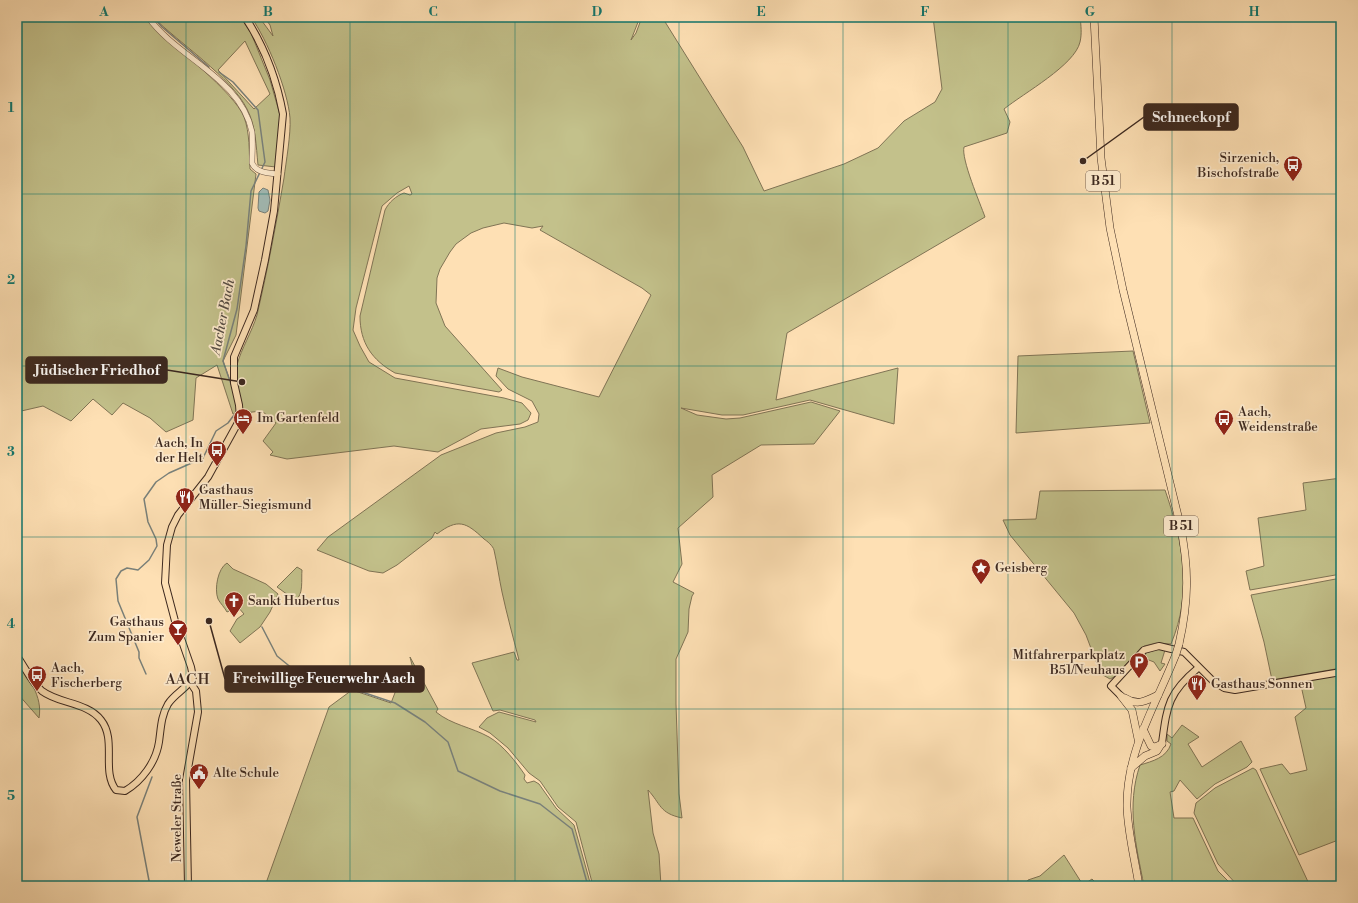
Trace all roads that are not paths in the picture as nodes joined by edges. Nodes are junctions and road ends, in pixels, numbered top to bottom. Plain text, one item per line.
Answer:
1 (148, 17) edge
2 (245, 17) edge
3 (1094, 17) edge
4 (278, 174) junction
5 (17, 656) edge
6 (1198, 668) junction
7 (1341, 672) edge
8 (190, 682) junction
9 (1158, 695) junction
10 (1121, 696) junction
11 (1143, 729) junction
12 (1138, 740) junction
13 (1162, 744) junction
14 (1131, 768) junction
15 (188, 886) edge
16 (1139, 886) edge

1 - 4 street
2 - 4 main road, Neweler Straße
3 - 9 highway, B 51, bridge
4 - 8 main road, Neweler Straße
5 - 8 main road
6 - 7 main road
6 - 10 main road
6 - 13 main road
8 - 15 main road, Neweler Straße
9 - 10 highway
9 - 11 highway, B 51
10 - 12 highway
11 - 12 highway, B 51
11 - 13 highway
12 - 14 highway, B 51
13 - 14 highway
14 - 16 highway, B 51

